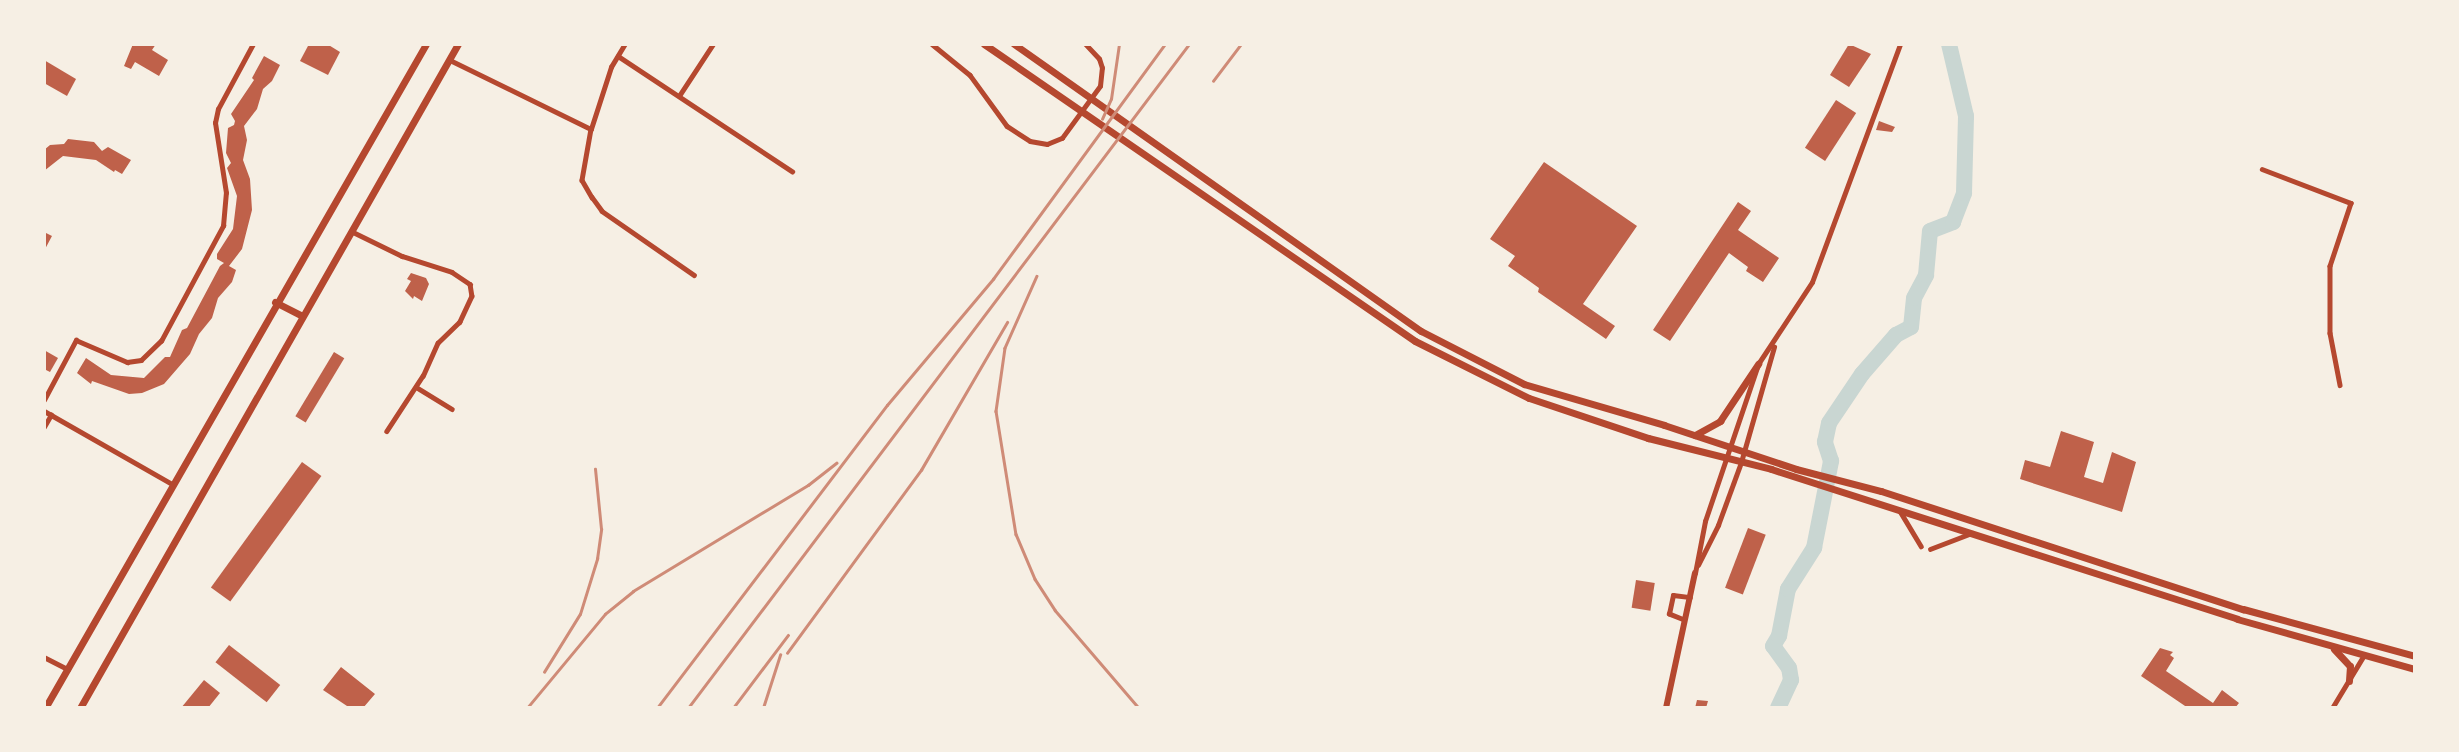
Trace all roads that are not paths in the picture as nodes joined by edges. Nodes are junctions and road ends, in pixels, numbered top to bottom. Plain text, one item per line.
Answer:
1 (253, 44) edge
2 (426, 44) edge
3 (458, 44) edge
4 (625, 44) edge
5 (713, 44) edge
6 (933, 44) edge
7 (984, 44) edge
8 (1014, 44) edge
9 (1085, 44) edge
10 (1900, 44) edge
11 (618, 55) junction
12 (450, 60) junction
13 (679, 96) junction
14 (591, 129) junction
15 (2262, 169) dead end
16 (792, 172) dead end
17 (351, 231) junction
18 (694, 275) dead end
19 (275, 302) junction
20 (302, 316) junction
21 (1776, 341) junction
22 (1453, 350) junction
23 (1448, 360) junction
24 (1758, 364) junction
25 (2340, 385) dead end
26 (416, 387) junction
27 (44, 400) edge
28 (452, 409) dead end
29 (44, 411) edge
30 (51, 415) junction
31 (44, 427) edge
32 (387, 431) dead end
33 (1694, 435) junction
34 (1730, 446) junction
35 (1744, 451) junction
36 (1726, 458) junction
37 (1741, 462) junction
38 (172, 484) junction
39 (1900, 510) junction
40 (1972, 533) junction
41 (1921, 546) dead end
42 (1930, 549) dead end
43 (1695, 572) junction
44 (1690, 597) junction
45 (1684, 620) junction
46 (2324, 644) junction
47 (2364, 655) junction
48 (2415, 656) edge
49 (44, 657) edge
50 (68, 669) junction
51 (2415, 669) edge
52 (2349, 681) junction
53 (45, 708) edge
54 (80, 708) edge
55 (1667, 708) edge
56 (2332, 708) edge

1 - 27 street
2 - 19 main road
3 - 12 main road
4 - 11 street
5 - 13 street
6 - 9 street
7 - 23 main road
8 - 22 main road
10 - 21 street
11 - 13 street
11 - 14 street
12 - 14 street
12 - 17 main road
13 - 16 street
14 - 18 street
15 - 25 street
17 - 20 main road
17 - 26 street
19 - 20 main road
19 - 38 main road
20 - 54 main road
21 - 24 street
21 - 35 street
22 - 23 main road
22 - 33 main road
23 - 36 main road
24 - 33 main road
24 - 34 street
26 - 28 street
26 - 32 street
29 - 30 street
30 - 31 street
30 - 38 street
33 - 34 main road
34 - 35 main road
34 - 36 street
35 - 37 street
35 - 48 main road
36 - 37 main road
36 - 43 street
37 - 39 main road
37 - 43 street
38 - 50 main road
39 - 40 main road
39 - 41 street
40 - 42 street
40 - 46 main road
43 - 44 main road
44 - 45 main road
44 - 45 street
45 - 55 main road
46 - 47 main road
46 - 52 main road
47 - 51 main road
47 - 52 street
49 - 50 street
50 - 53 main road
52 - 56 street

